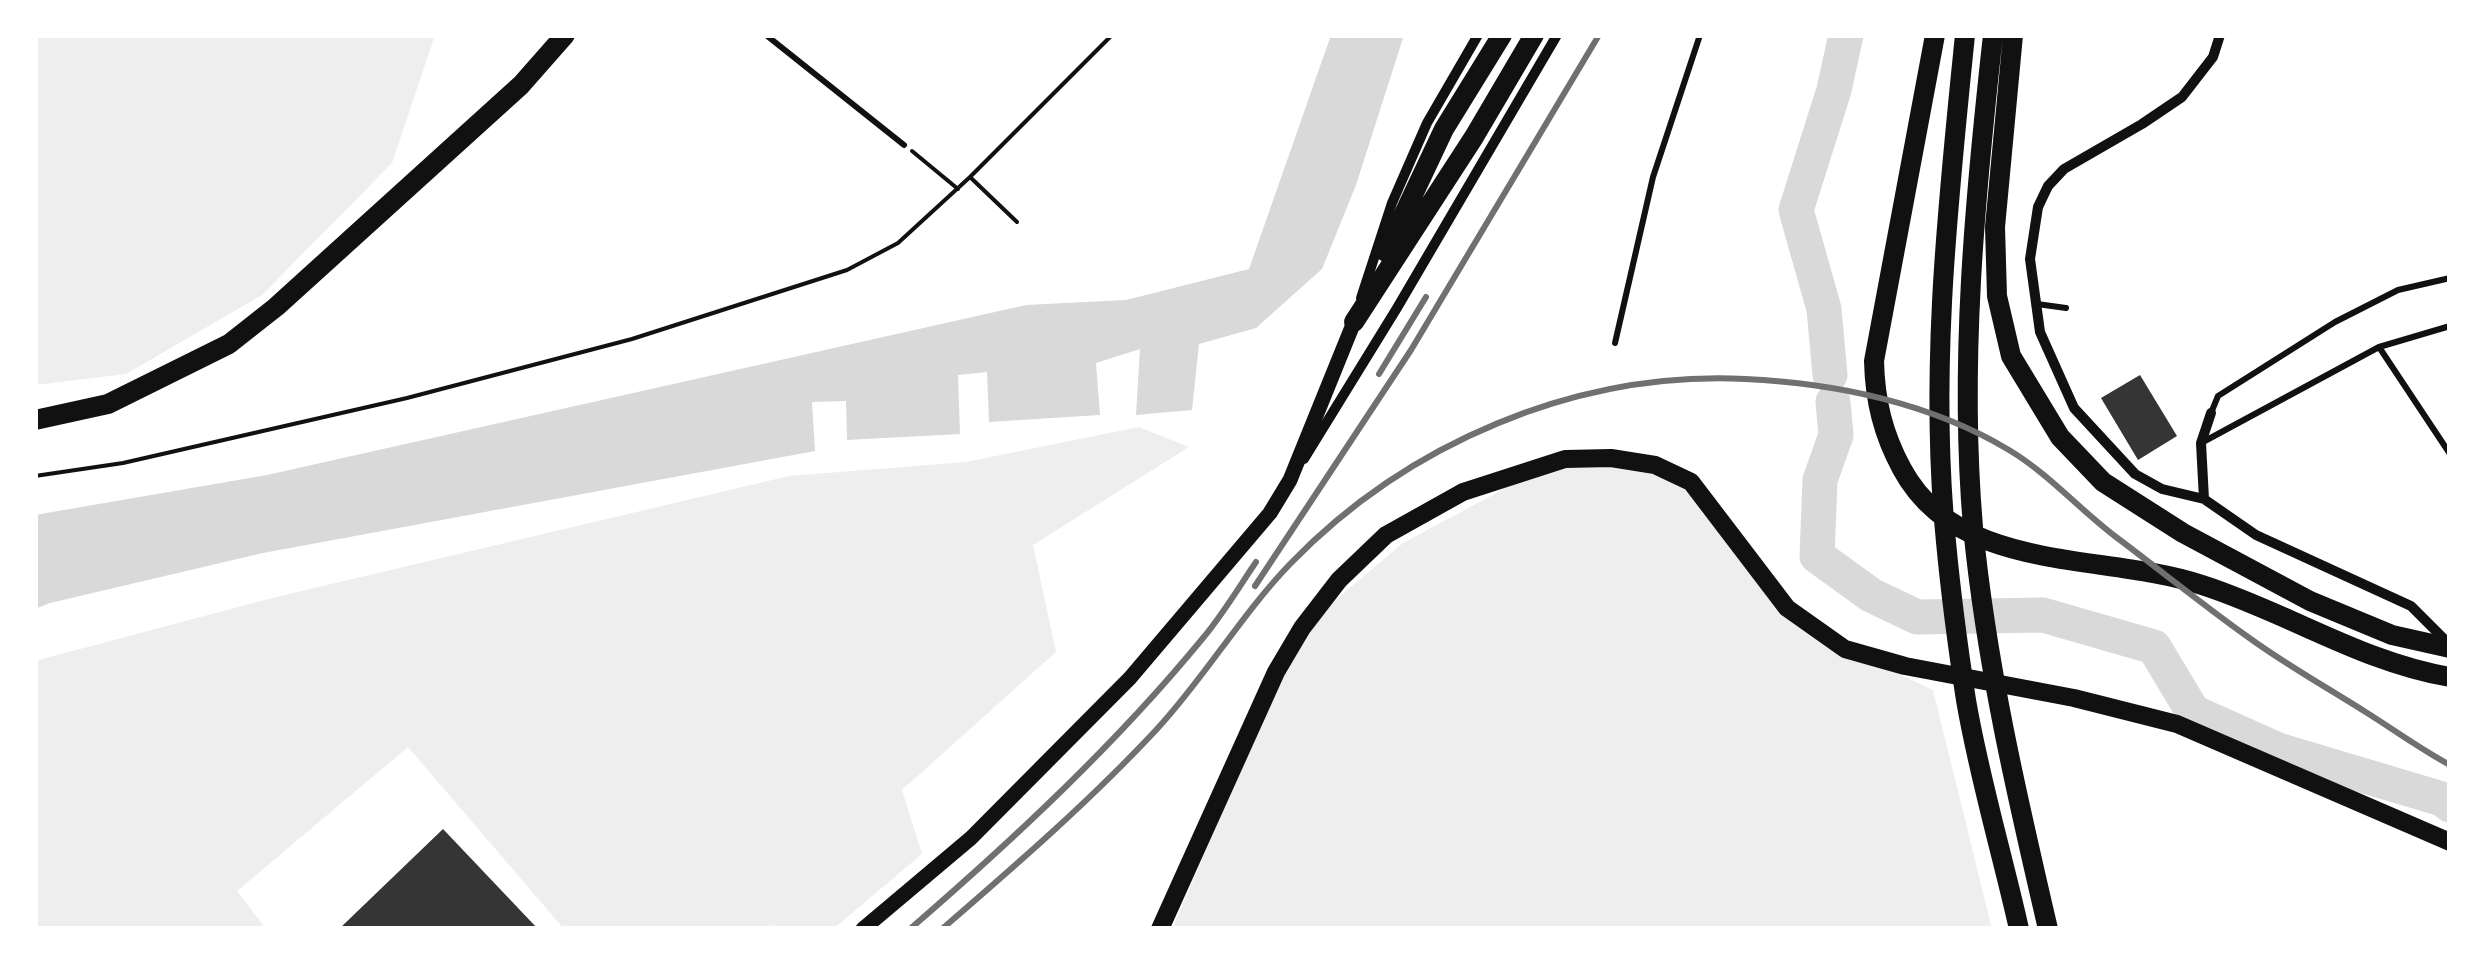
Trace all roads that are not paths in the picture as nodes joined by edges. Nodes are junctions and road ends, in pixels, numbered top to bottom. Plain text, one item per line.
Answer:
1 (565, 35) edge
2 (766, 35) edge
3 (1478, 35) edge
4 (1502, 35) edge
5 (1534, 35) edge
6 (1557, 35) edge
7 (1700, 35) edge
8 (1936, 35) edge
9 (1965, 35) edge
10 (1993, 35) edge
11 (2012, 35) edge
12 (2220, 35) edge
13 (904, 145) road end
14 (2450, 278) edge
15 (2036, 304) junction
16 (2066, 308) dead end
17 (1354, 322) junction
18 (2450, 326) edge
19 (1615, 344) dead end
20 (2380, 347) junction
21 (2211, 413) joint
22 (35, 420) edge
23 (2202, 443) junction
24 (2450, 454) edge
25 (1290, 480) junction
26 (2204, 500) junction
27 (2450, 646) edge
28 (2450, 677) edge
29 (2450, 842) edge
30 (863, 929) edge
31 (1160, 929) edge
32 (2020, 929) edge
33 (2048, 929) edge

1 - 22 main road
2 - 13 lane
3 - 17 street
4 - 17 main road
5 - 17 main road
6 - 25 street
7 - 19 lane
8 - 28 main road
9 - 32 main road
10 - 33 main road
11 - 27 main road
12 - 15 street
14 - 21 lane
15 - 16 lane
15 - 26 street
17 - 25 street
18 - 20 lane
20 - 23 lane
20 - 24 lane
21 - 23 street
23 - 26 street
25 - 30 street
26 - 27 street
29 - 31 main road

